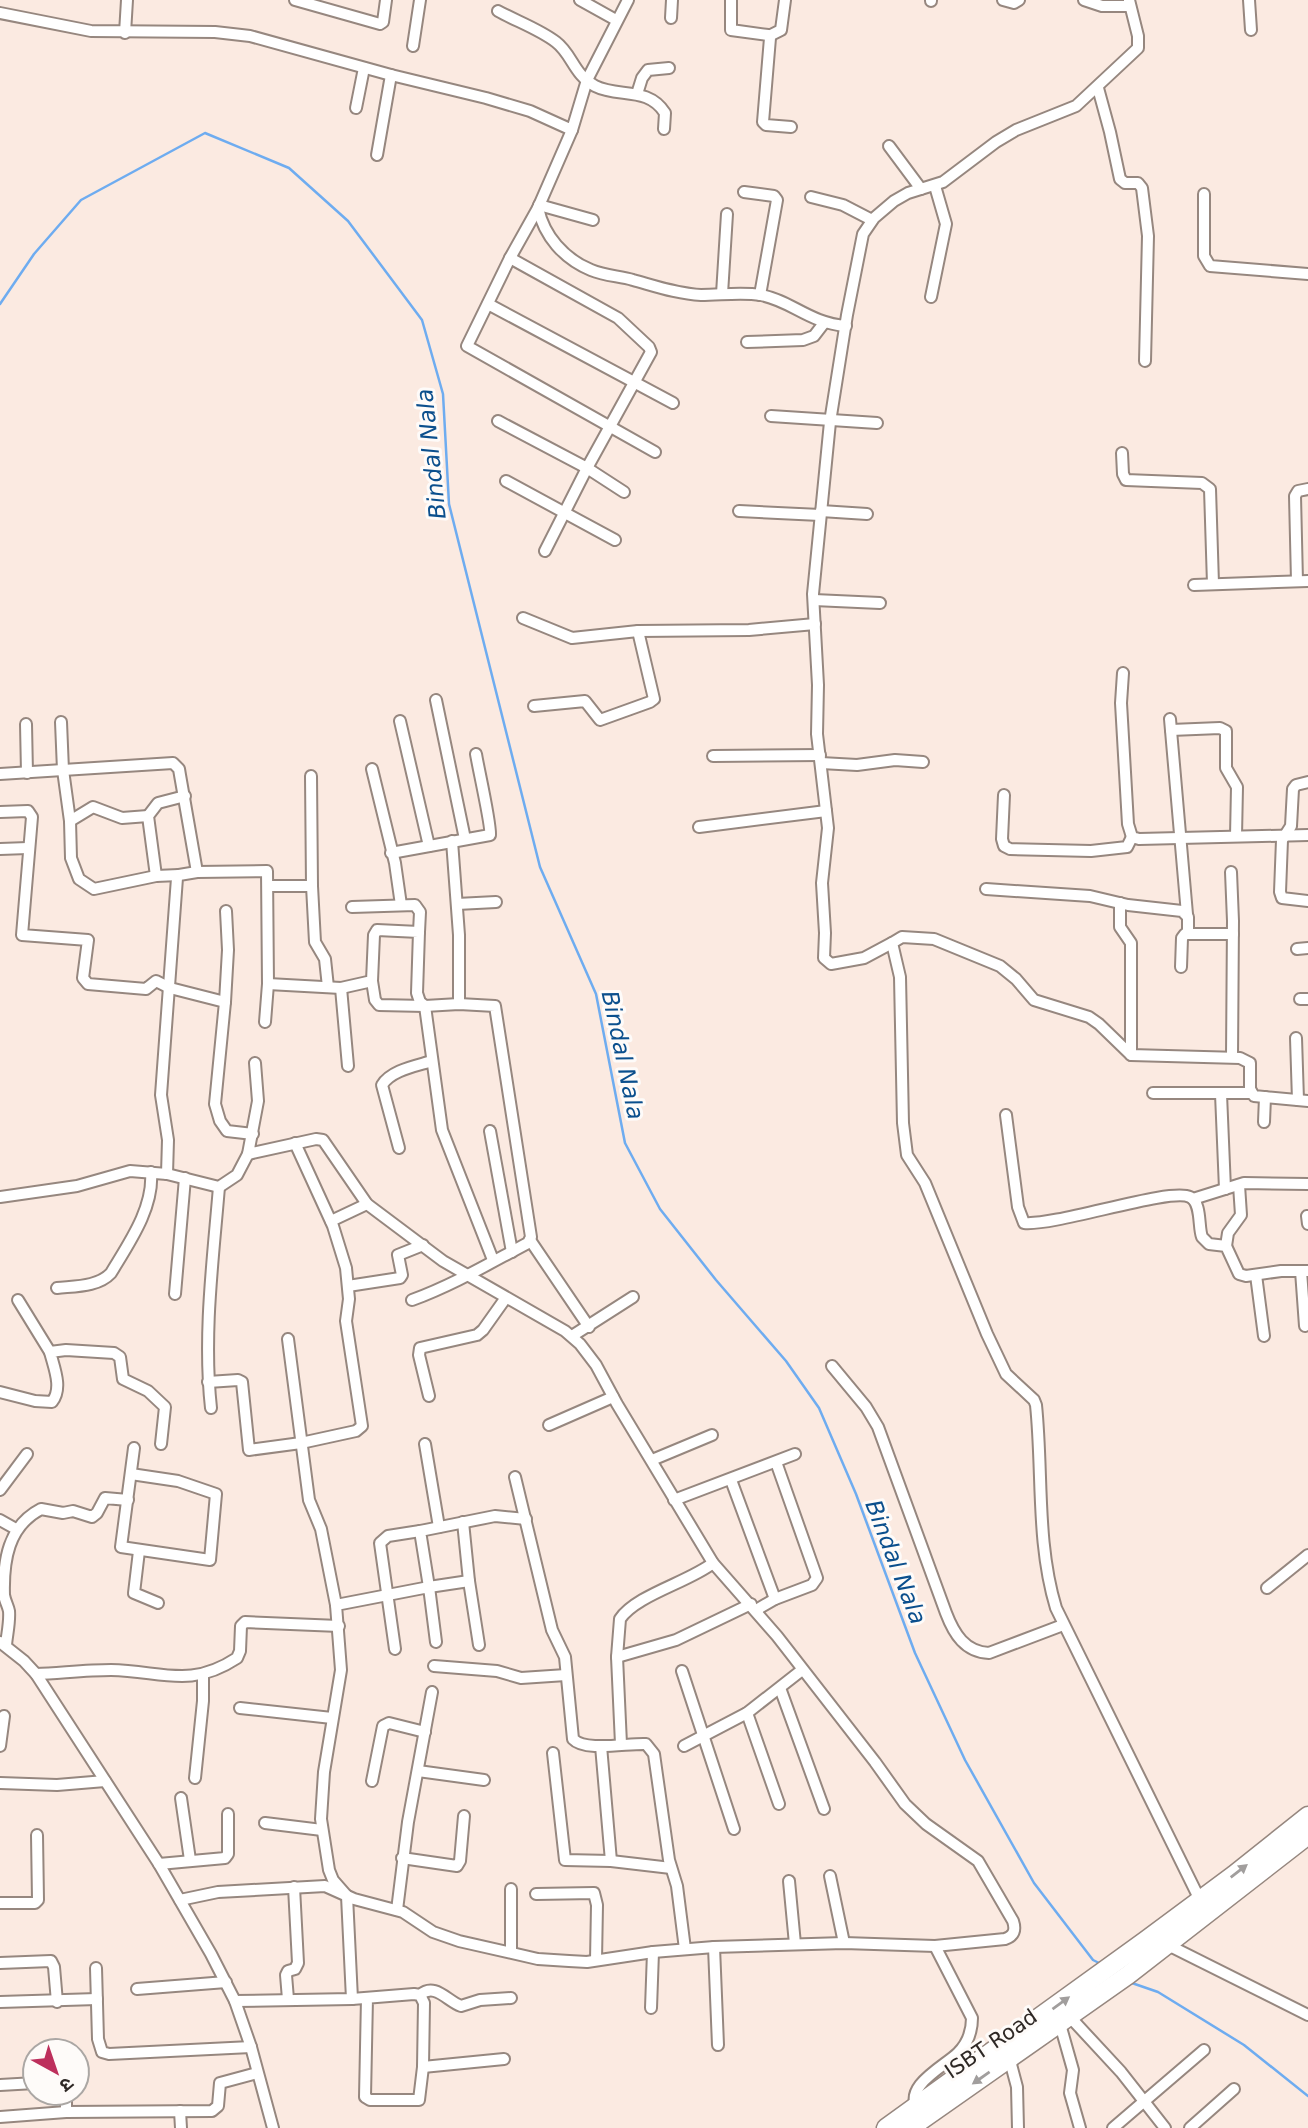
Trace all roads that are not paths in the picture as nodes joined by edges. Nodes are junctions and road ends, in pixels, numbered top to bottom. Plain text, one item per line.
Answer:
1 (127, 0) edge
2 (295, 0) edge
3 (386, 0) edge
4 (420, 0) edge
5 (580, 0) edge
6 (628, 0) edge
7 (672, 0) edge
8 (731, 0) edge
9 (785, 0) edge
10 (1003, 0) edge
11 (1019, 0) edge
12 (1084, 0) edge
13 (1249, 0) edge
14 (1129, 3) edge
15 (498, 11) dead end
16 (0, 13) edge
17 (671, 18) dead end
18 (616, 20) junction
19 (1251, 30) dead end
20 (125, 33) junction
21 (769, 36) junction
22 (413, 46) dead end
23 (364, 68) junction
24 (668, 68) dead end
25 (391, 75) junction
26 (587, 80) junction
27 (1098, 88) junction
28 (637, 94) junction
29 (356, 108) dead end
30 (792, 127) dead end
31 (664, 129) dead end
32 (572, 130) junction
33 (889, 146) dead end
34 (377, 155) dead end
35 (935, 186) junction
36 (921, 189) junction
37 (744, 192) dead end
38 (1204, 194) dead end
39 (811, 197) dead end
40 (538, 206) junction
41 (727, 214) dead end
42 (593, 220) dead end
43 (872, 220) junction
44 (510, 258) junction
45 (1308, 274) edge
46 (722, 294) junction
47 (760, 295) junction
48 (931, 297) dead end
49 (488, 304) junction
50 (824, 323) junction
51 (846, 326) junction
52 (747, 342) dead end
53 (1145, 361) dead end
54 (636, 384) junction
55 (673, 403) dead end
56 (771, 416) dead end
57 (498, 421) dead end
58 (830, 422) junction
59 (877, 423) dead end
60 (611, 426) junction
61 (655, 452) dead end
62 (1122, 453) dead end
63 (587, 468) junction
64 (506, 481) dead end
65 (1308, 489) edge
66 (624, 492) dead end
67 (739, 511) dead end
68 (820, 513) junction
69 (565, 514) junction
70 (867, 514) dead end
71 (615, 540) dead end
72 (545, 551) dead end
73 (1303, 581) edge
74 (1213, 584) junction
75 (1194, 585) dead end
76 (814, 600) junction
77 (880, 603) dead end
78 (523, 618) dead end
79 (816, 624) junction
80 (638, 631) junction
81 (1123, 673) dead end
82 (436, 700) dead end
83 (534, 706) dead end
84 (400, 721) dead end
85 (61, 722) dead end
86 (26, 724) dead end
87 (476, 754) dead end
88 (713, 756) dead end
89 (820, 759) junction
90 (923, 762) dead end
91 (372, 768) dead end
92 (63, 770) junction
93 (27, 773) junction
94 (0, 774) edge
95 (311, 776) dead end
96 (1308, 782) edge
97 (1004, 795) dead end
98 (184, 796) junction
99 (826, 811) junction
100 (0, 812) edge
101 (148, 816) junction
102 (70, 821) junction
103 (699, 827) dead end
104 (1308, 835) edge
105 (1236, 836) junction
106 (1283, 836) junction
107 (1132, 837) junction
108 (1180, 838) junction
109 (465, 839) junction
110 (452, 841) junction
111 (429, 846) junction
112 (29, 848) junction
113 (0, 849) edge
114 (391, 853) junction
115 (197, 872) junction
116 (1231, 872) dead end
117 (180, 874) junction
118 (156, 876) junction
119 (268, 886) junction
120 (312, 886) junction
121 (986, 889) dead end
122 (1308, 901) edge
123 (496, 902) dead end
124 (1120, 903) junction
125 (457, 904) junction
126 (401, 905) junction
127 (352, 907) dead end
128 (226, 911) dead end
129 (1187, 914) junction
130 (419, 932) junction
131 (1188, 933) junction
132 (1233, 934) junction
133 (892, 943) junction
134 (1181, 967) dead end
135 (372, 981) junction
136 (268, 984) junction
137 (328, 987) junction
138 (170, 988) junction
139 (341, 988) junction
140 (225, 1002) junction
141 (460, 1004) junction
142 (425, 1006) junction
143 (265, 1022) dead end
144 (1296, 1038) dead end
145 (1131, 1055) junction
146 (1232, 1057) junction
147 (432, 1061) junction
148 (255, 1063) dead end
149 (348, 1066) dead end
150 (1153, 1093) dead end
151 (1251, 1093) junction
152 (1221, 1094) junction
153 (1265, 1097) junction
154 (1303, 1100) edge
155 (1006, 1115) dead end
156 (1264, 1122) dead end
157 (490, 1131) dead end
158 (253, 1134) junction
159 (295, 1143) junction
160 (399, 1148) dead end
161 (248, 1154) junction
162 (151, 1172) junction
163 (167, 1174) junction
164 (185, 1178) junction
165 (1308, 1184) edge
166 (1239, 1185) junction
167 (219, 1187) junction
168 (1225, 1189) junction
169 (0, 1197) edge
170 (1193, 1199) junction
171 (367, 1204) junction
172 (1307, 1216) edge
173 (331, 1221) junction
174 (1308, 1224) edge
175 (530, 1240) junction
176 (423, 1245) junction
177 (1227, 1246) junction
178 (512, 1252) junction
179 (493, 1260) junction
180 (1305, 1271) edge
181 (1256, 1275) junction
182 (470, 1276) junction
183 (348, 1286) junction
184 (57, 1288) dead end
185 (175, 1294) dead end
186 (633, 1297) dead end
187 (505, 1299) junction
188 (18, 1300) dead end
189 (412, 1300) dead end
190 (1305, 1326) dead end
191 (589, 1327) junction
192 (572, 1336) junction
193 (1264, 1336) dead end
194 (288, 1339) dead end
195 (50, 1352) junction
196 (832, 1366) dead end
197 (208, 1382) junction
198 (0, 1392) edge
199 (429, 1396) dead end
200 (613, 1397) junction
201 (211, 1408) dead end
202 (549, 1425) dead end
203 (712, 1435) dead end
204 (301, 1443) junction
205 (161, 1444) dead end
206 (425, 1444) dead end
207 (134, 1448) dead end
208 (27, 1454) dead end
209 (795, 1454) dead end
210 (652, 1460) junction
211 (776, 1462) junction
212 (131, 1474) junction
213 (515, 1477) dead end
214 (731, 1480) junction
215 (0, 1490) edge
216 (128, 1500) junction
217 (674, 1500) junction
218 (526, 1519) junction
219 (0, 1520) edge
220 (463, 1522) junction
221 (439, 1527) junction
222 (16, 1529) junction
223 (421, 1531) junction
224 (139, 1551) junction
225 (1308, 1555) edge
226 (713, 1563) junction
227 (470, 1581) junction
228 (429, 1587) junction
229 (1266, 1588) dead end
230 (388, 1594) junction
231 (775, 1599) junction
232 (158, 1603) dead end
233 (336, 1605) junction
234 (753, 1607) junction
235 (1062, 1625) junction
236 (338, 1626) junction
237 (436, 1642) dead end
238 (3, 1643) edge
239 (479, 1645) dead end
240 (395, 1649) dead end
241 (617, 1657) junction
242 (434, 1666) dead end
243 (682, 1671) dead end
244 (802, 1671) junction
245 (36, 1674) junction
246 (203, 1674) junction
247 (566, 1675) junction
248 (780, 1688) junction
249 (432, 1692) dead end
250 (240, 1708) dead end
251 (747, 1713) junction
252 (4, 1716) dead end
253 (332, 1718) junction
254 (425, 1732) junction
255 (705, 1736) junction
256 (621, 1744) junction
257 (0, 1746) edge
258 (601, 1746) junction
259 (684, 1746) dead end
260 (554, 1753) dead end
261 (418, 1771) junction
262 (195, 1778) dead end
263 (484, 1780) dead end
264 (105, 1781) junction
265 (372, 1781) dead end
266 (0, 1783) edge
267 (181, 1798) dead end
268 (779, 1804) dead end
269 (824, 1809) dead end
270 (228, 1814) dead end
271 (464, 1816) dead end
272 (1308, 1816) edge
273 (265, 1823) dead end
274 (734, 1829) dead end
275 (322, 1830) junction
276 (37, 1835) dead end
277 (1308, 1835) edge
278 (402, 1858) junction
279 (190, 1860) junction
280 (611, 1861) junction
281 (159, 1864) junction
282 (671, 1868) junction
283 (830, 1876) dead end
284 (789, 1881) dead end
285 (294, 1887) junction
286 (511, 1889) dead end
287 (536, 1894) dead end
288 (347, 1896) junction
289 (180, 1900) junction
290 (1200, 1900) junction
291 (0, 1903) edge
292 (397, 1910) junction
293 (844, 1943) junction
294 (795, 1944) junction
295 (1168, 1945) junction
296 (935, 1946) junction
297 (714, 1947) junction
298 (685, 1949) junction
299 (1149, 1949) junction
300 (511, 1952) junction
301 (653, 1952) junction
302 (596, 1960) junction
303 (0, 1962) edge
304 (96, 1968) dead end
305 (226, 1982) junction
306 (137, 1989) dead end
307 (1093, 1990) junction
308 (419, 1995) junction
309 (367, 1998) junction
310 (510, 1998) dead end
311 (97, 1999) junction
312 (288, 1999) junction
313 (352, 1999) junction
314 (235, 2001) junction
315 (0, 2002) edge
316 (57, 2002) junction
317 (651, 2008) dead end
318 (1308, 2015) edge
319 (1065, 2020) junction
320 (718, 2045) dead end
321 (251, 2048) junction
322 (1204, 2050) dead end
323 (1009, 2057) junction
324 (504, 2059) dead end
325 (423, 2067) junction
326 (257, 2073) junction
327 (21, 2084) edge
328 (0, 2085) edge
329 (1234, 2088) dead end
330 (1145, 2101) junction
331 (66, 2107) edge
332 (180, 2111) junction
333 (66, 2112) junction
334 (32, 2115) junction
335 (0, 2117) edge
336 (917, 2117) edge
337 (34, 2128) edge
338 (181, 2128) edge
339 (273, 2128) edge
340 (886, 2128) edge
341 (1018, 2128) edge
342 (1080, 2128) edge
343 (1113, 2128) edge
344 (1164, 2128) edge
345 (1190, 2128) edge

1 - 20 street
2 - 3 street
4 - 22 street
5 - 18 street
6 - 18 street
7 - 17 street
8 - 21 street
9 - 21 street
10 - 11 street
12 - 14 street
13 - 19 street
14 - 27 street
15 - 26 street
16 - 20 street
18 - 26 street
20 - 23 street
21 - 30 street
23 - 25 street
23 - 29 street
24 - 28 street
25 - 32 street
25 - 34 street
26 - 28 street
26 - 32 street
27 - 35 street
27 - 53 street
28 - 31 street
32 - 40 street
33 - 36 street
35 - 36 street
35 - 48 street
36 - 43 street
37 - 47 street
38 - 45 street
39 - 43 street
40 - 42 street
40 - 44 street
40 - 46 street
41 - 46 street
43 - 51 street
44 - 49 street
44 - 54 street
46 - 47 street
47 - 50 street
49 - 54 street
49 - 60 street
50 - 51 street
50 - 52 street
51 - 58 street
54 - 55 street
54 - 60 street
56 - 58 street
57 - 63 street
58 - 59 street
58 - 68 street
60 - 61 street
60 - 63 street
62 - 74 street
63 - 66 street
63 - 69 street
64 - 69 street
65 - 73 street
67 - 68 street
68 - 70 street
68 - 76 street
69 - 71 street
69 - 72 street
73 - 74 street
74 - 75 street
76 - 77 street
76 - 79 street
78 - 80 street
79 - 80 street
79 - 89 street
80 - 83 street
81 - 107 street
82 - 109 street
84 - 111 street
85 - 92 street
86 - 93 street
87 - 109 street
88 - 89 street
89 - 90 street
89 - 99 street
91 - 114 street
92 - 93 street
92 - 98 street
92 - 102 street
93 - 94 street
95 - 120 street
96 - 106 street
97 - 107 street
98 - 101 street
98 - 115 street
99 - 103 street
99 - 133 street
100 - 112 street
101 - 102 street
101 - 118 street
102 - 118 street
104 - 106 street
105 - 106 street
105 - 108 street
105 - 108 street
106 - 122 street
107 - 108 street
108 - 129 street
109 - 110 street
110 - 111 street
110 - 125 street
111 - 114 street
112 - 113 street
112 - 138 street
114 - 126 street
115 - 117 street
115 - 119 street
116 - 132 street
117 - 118 street
117 - 138 street
119 - 120 street
119 - 136 street
120 - 137 street
121 - 124 street
123 - 125 street
124 - 129 street
124 - 145 street
125 - 141 street
126 - 127 street
126 - 130 street
128 - 140 street
129 - 131 street
130 - 135 street
130 - 142 street
131 - 132 street
131 - 134 street
132 - 146 street
133 - 145 street
133 - 235 street
135 - 139 street
135 - 142 street
136 - 137 street
136 - 143 street
137 - 139 street
138 - 140 street
138 - 163 street
139 - 149 street
140 - 158 street
141 - 142 street
141 - 175 street
142 - 147 street
144 - 154 street
145 - 146 street
146 - 151 street
147 - 160 street
147 - 179 street
148 - 158 street
150 - 152 street
151 - 152 street
151 - 153 street
152 - 168 street
153 - 154 street
153 - 156 street
155 - 170 street
157 - 178 street
158 - 161 street
159 - 161 street
159 - 171 street
159 - 173 street
161 - 167 street
162 - 163 street
162 - 169 street
162 - 184 street
163 - 164 street
164 - 167 street
164 - 185 street
165 - 166 street
166 - 168 street
166 - 177 street
167 - 197 street
168 - 170 street
170 - 177 street
171 - 173 street
171 - 176 street
172 - 174 street
173 - 183 street
175 - 178 street
175 - 191 street
176 - 182 street
176 - 183 street
177 - 181 street
178 - 179 street
179 - 182 street
180 - 181 street
180 - 190 street
181 - 193 street
182 - 187 street
182 - 189 street
183 - 204 street
186 - 191 street
187 - 192 street
187 - 199 street
188 - 195 street
191 - 192 street
192 - 200 street
194 - 204 street
195 - 198 street
195 - 205 street
196 - 235 street
197 - 201 street
197 - 204 street
200 - 202 street
200 - 210 street
203 - 210 street
204 - 233 street
206 - 221 street
207 - 212 street
208 - 215 street
209 - 211 street
210 - 217 street
211 - 214 street
211 - 231 street
212 - 216 street
212 - 224 street
213 - 218 street
214 - 217 street
214 - 231 street
216 - 222 street
216 - 224 street
217 - 226 street
218 - 220 street
218 - 247 street
219 - 222 street
220 - 221 street
220 - 227 street
221 - 223 street
222 - 238 street
223 - 228 street
223 - 230 street
224 - 232 street
225 - 229 street
226 - 234 street
226 - 241 street
227 - 228 street
227 - 239 street
228 - 230 street
228 - 237 street
230 - 233 street
230 - 240 street
231 - 234 street
233 - 236 street
234 - 241 street
234 - 244 street
235 - 290 street
236 - 246 street
236 - 253 street
238 - 245 street
241 - 256 street
242 - 247 street
243 - 255 street
244 - 248 street
244 - 296 street
245 - 246 street
245 - 264 street
246 - 262 street
247 - 258 street
248 - 251 street
248 - 269 street
249 - 254 street
250 - 253 street
251 - 255 street
251 - 268 street
252 - 257 street
253 - 275 street
254 - 261 street
254 - 265 street
255 - 259 street
255 - 274 street
256 - 258 street
256 - 282 street
258 - 280 street
260 - 280 street
261 - 263 street
261 - 278 street
264 - 266 street
264 - 281 street
267 - 279 street
270 - 279 street
271 - 278 street
290 -> 272 highway
273 - 275 street
275 - 288 street
276 - 291 street
277 - 295 highway
278 - 292 street
279 - 281 street
280 - 282 street
281 - 289 street
282 - 298 street
283 - 293 street
284 - 294 street
285 - 288 street
285 - 289 street
285 - 312 street
286 - 300 street
287 - 302 street
288 - 292 street
288 - 313 street
289 - 305 street
290 - 299 highway
292 - 300 street
293 - 294 street
293 - 296 street
294 - 297 street
295 - 299 highway
295 - 318 street
296 - 336 street
297 - 298 street
297 - 320 street
298 - 301 street
299 - 307 highway
300 - 302 street
301 - 302 street
301 - 317 street
303 - 316 street
304 - 311 street
305 - 306 street
305 - 314 street
307 - 319 highway, ISBT Road
336 -> 307 highway
308 - 309 street
308 - 310 street
308 - 325 street
309 - 313 street
309 - 325 street
311 - 316 street
311 - 321 street
312 - 313 street
312 - 314 street
314 - 321 street
315 - 316 street
319 - 323 highway, ISBT Road
319 - 330 street
319 - 342 street
321 - 326 street
322 - 330 street
323 -> 336 highway, ISBT Road
323 - 341 street
324 - 325 street
326 - 332 street
326 - 339 street
327 - 328 street
329 - 345 street
330 - 343 street
330 - 344 street
331 - 333 street
332 - 333 street
332 - 338 street
333 - 334 street
334 - 335 street
334 - 337 street
336 - 340 highway

